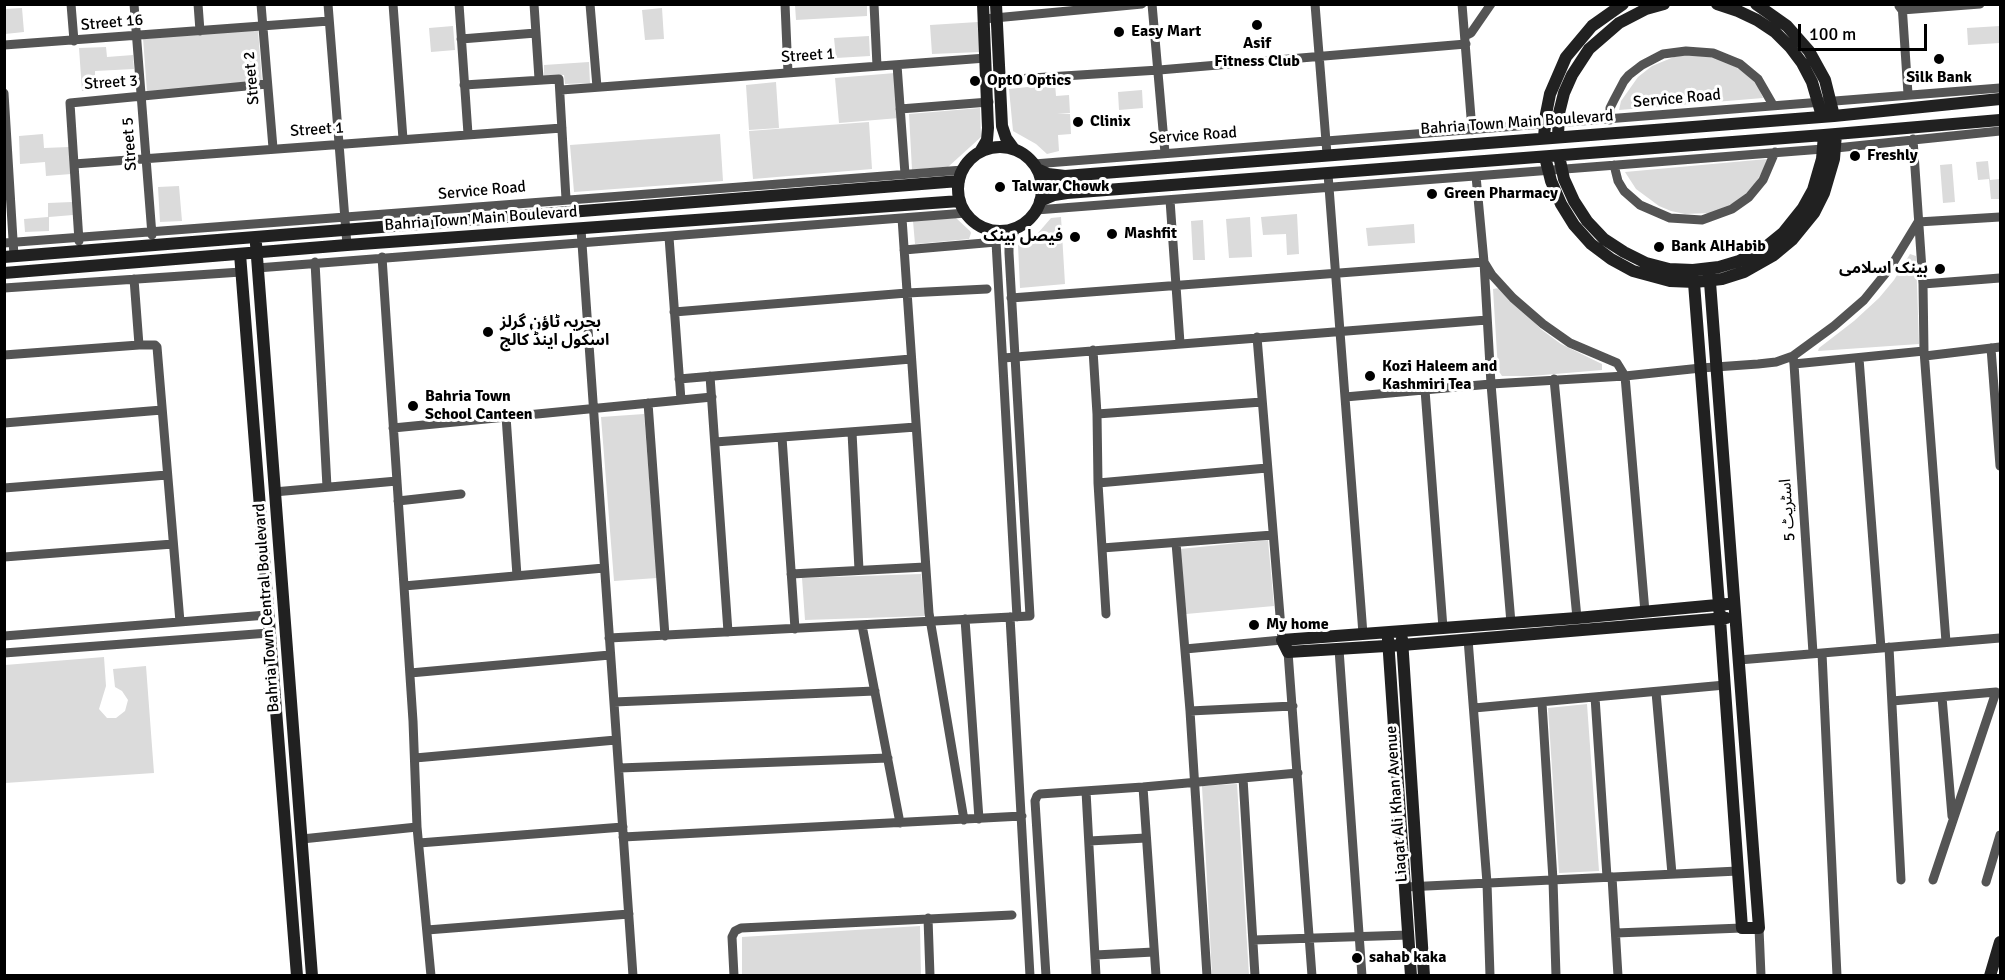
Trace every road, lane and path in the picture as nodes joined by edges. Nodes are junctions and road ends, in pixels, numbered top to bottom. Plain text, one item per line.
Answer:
1 (71, 4) edge
2 (134, 4) edge
3 (198, 4) edge
4 (261, 4) edge
5 (328, 4) edge
6 (393, 4) edge
7 (459, 4) edge
8 (534, 4) edge
9 (590, 4) edge
10 (785, 4) edge
11 (874, 4) edge
12 (983, 4) edge
13 (1142, 4) edge
14 (1152, 4) edge
15 (1315, 4) edge
16 (1462, 4) edge
17 (1491, 4) edge
18 (1623, 4) edge
19 (1664, 4) edge
20 (1717, 4) edge
21 (1756, 4) edge
22 (1980, 4) edge
23 (1900, 6) edge
24 (1074, 8) edge
25 (992, 14) edge
26 (329, 21) junction
27 (263, 26) junction
28 (200, 31) junction
29 (536, 33) junction
30 (137, 35) junction
31 (461, 39) junction
32 (1465, 40) junction
33 (74, 41) junction
34 (4, 45) edge
35 (1319, 56) junction
36 (986, 58) junction
37 (897, 65) junction
38 (877, 66) junction
39 (1159, 70) junction
40 (788, 73) junction
41 (539, 79) junction
42 (1000, 80) junction
43 (267, 84) junction
44 (464, 86) junction
45 (597, 87) junction
46 (2001, 88) edge
47 (561, 90) junction
48 (4, 93) edge
49 (1908, 94) junction
50 (141, 96) junction
51 (2001, 99) edge
52 (1978, 101) junction
53 (988, 102) junction
54 (1825, 102) junction
55 (1773, 105) junction
56 (900, 109) junction
57 (1828, 116) junction
58 (1611, 120) junction
59 (2001, 120) edge
60 (1979, 121) junction
61 (1558, 123) junction
62 (1545, 124) junction
63 (562, 128) junction
64 (1472, 130) junction
65 (2001, 131) edge
66 (468, 134) junction
67 (1830, 135) junction
68 (1545, 137) junction
69 (1558, 137) junction
70 (403, 139) junction
71 (1913, 139) junction
72 (339, 143) junction
73 (273, 148) junction
74 (1327, 148) junction
75 (1829, 148) junction
76 (1014, 149) junction
77 (980, 152) junction
78 (1775, 152) junction
79 (1165, 153) junction
80 (1559, 156) junction
81 (1545, 157) junction
82 (146, 159) junction
83 (74, 164) junction
84 (1614, 165) junction
85 (1036, 166) junction
86 (1561, 169) junction
87 (1547, 170) junction
88 (905, 174) junction
89 (1328, 174) junction
90 (961, 175) junction
91 (1476, 176) junction
92 (1329, 187) junction
93 (570, 199) junction
94 (1170, 200) junction
95 (960, 201) junction
96 (1038, 205) junction
97 (574, 213) junction
98 (966, 213) junction
99 (344, 217) junction
100 (2001, 217) edge
101 (902, 218) junction
102 (1918, 222) junction
103 (1016, 228) junction
104 (581, 229) junction
105 (988, 229) junction
106 (346, 231) junction
107 (151, 232) junction
108 (271, 236) junction
109 (79, 237) junction
110 (256, 237) junction
111 (669, 237) junction
112 (996, 242) junction
113 (9, 243) edge
114 (582, 243) junction
115 (152, 245) junction
116 (347, 245) junction
117 (904, 250) junction
118 (80, 251) junction
119 (256, 253) junction
120 (240, 254) junction
121 (9, 256) edge
122 (382, 257) junction
123 (315, 262) junction
124 (1484, 262) junction
125 (257, 268) junction
126 (241, 272) junction
127 (4, 273) edge
128 (1336, 273) junction
129 (1710, 275) junction
130 (1694, 276) junction
131 (2001, 278) edge
132 (134, 279) junction
133 (1923, 284) junction
134 (1176, 285) junction
135 (4, 288) edge
136 (987, 289) dead end
137 (907, 293) junction
138 (1011, 298) junction
139 (674, 312) junction
140 (245, 320) junction
141 (1487, 320) junction
142 (1341, 330) junction
143 (1257, 337) junction
144 (1180, 343) junction
145 (139, 345) junction
146 (1996, 347) edge
147 (1093, 350) junction
148 (1925, 353) junction
149 (4, 356) edge
150 (1015, 356) junction
151 (1003, 358) junction
152 (1859, 358) junction
153 (911, 359) junction
154 (1793, 360) junction
155 (1717, 366) junction
156 (1701, 368) junction
157 (710, 376) junction
158 (1625, 376) junction
159 (679, 379) junction
160 (1554, 379) junction
161 (1491, 384) junction
162 (1425, 390) junction
163 (712, 397) junction
164 (1345, 397) junction
165 (681, 400) junction
166 (1262, 402) junction
167 (648, 403) junction
168 (592, 408) junction
169 (162, 410) junction
170 (1097, 414) junction
171 (506, 416) junction
172 (4, 423) edge
173 (916, 427) junction
174 (393, 428) junction
175 (852, 432) junction
176 (782, 437) junction
177 (715, 442) junction
178 (2001, 466) edge
179 (1267, 468) junction
180 (167, 475) junction
181 (397, 481) junction
182 (1098, 483) junction
183 (327, 487) junction
184 (4, 488) edge
185 (274, 492) junction
186 (461, 494) dead end
187 (398, 501) junction
188 (1273, 535) junction
189 (1176, 543) junction
190 (173, 544) junction
191 (1102, 548) junction
192 (4, 557) edge
193 (925, 567) junction
194 (604, 568) junction
195 (859, 570) junction
196 (791, 574) junction
197 (517, 576) junction
198 (404, 586) junction
199 (1735, 604) junction
200 (1719, 605) junction
201 (1645, 612) junction
202 (1106, 614) dead end
203 (267, 615) junction
204 (1013, 617) junction
205 (1577, 618) junction
206 (1736, 618) junction
207 (1720, 619) junction
208 (965, 620) junction
209 (930, 621) junction
210 (180, 622) junction
211 (1511, 622) junction
212 (862, 625) junction
213 (1443, 628) junction
214 (795, 629) junction
215 (1402, 631) junction
216 (728, 632) junction
217 (269, 633) junction
218 (1363, 634) junction
219 (4, 636) edge
220 (665, 636) junction
221 (609, 638) junction
222 (2001, 638) edge
223 (1388, 639) junction
224 (1468, 639) junction
225 (1282, 640) junction
226 (1946, 642) junction
227 (1402, 645) junction
228 (1885, 647) junction
229 (1185, 649) junction
230 (1339, 649) junction
231 (1288, 652) junction
232 (4, 653) edge
233 (1817, 653) junction
234 (610, 655) junction
235 (1739, 660) junction
236 (410, 672) junction
237 (1725, 686) junction
238 (875, 691) junction
239 (1656, 692) junction
240 (1998, 692) edge
241 (1595, 697) junction
242 (1942, 697) junction
243 (1892, 701) junction
244 (614, 702) junction
245 (1542, 703) junction
246 (1293, 706) junction
247 (1474, 708) junction
248 (1190, 711) junction
249 (616, 740) junction
250 (415, 758) junction
251 (888, 758) junction
252 (619, 768) junction
253 (1298, 772) junction
254 (1243, 778) junction
255 (1194, 782) junction
256 (1143, 787) junction
257 (1086, 791) junction
258 (1022, 816) junction
259 (979, 819) junction
260 (964, 820) junction
261 (1952, 821) junction
262 (900, 823) junction
263 (417, 827) junction
264 (623, 832) junction
265 (2001, 836) edge
266 (1146, 838) junction
267 (302, 839) junction
268 (1089, 842) junction
269 (419, 843) junction
270 (1738, 872) junction
271 (1672, 874) junction
272 (1609, 877) junction
273 (1553, 880) junction
274 (1901, 880) dead end
275 (1932, 880) dead end
276 (1986, 882) dead end
277 (1486, 883) junction
278 (1419, 886) junction
279 (1406, 887) junction
280 (629, 914) junction
281 (1012, 915) dead end
282 (928, 918) junction
283 (1742, 928) junction
284 (1759, 928) junction
285 (427, 930) junction
286 (1616, 933) junction
287 (1409, 935) junction
288 (1360, 937) junction
289 (1310, 939) junction
290 (1253, 940) junction
291 (2001, 942) edge
292 (1154, 952) junction
293 (1095, 955) junction
294 (297, 975) edge
295 (312, 975) edge
296 (431, 975) edge
297 (633, 975) edge
298 (734, 975) edge
299 (930, 975) edge
300 (1030, 975) edge
301 (1046, 975) edge
302 (1096, 975) edge
303 (1156, 975) edge
304 (1207, 975) edge
305 (1255, 975) edge
306 (1312, 975) edge
307 (1362, 975) edge
308 (1411, 975) edge
309 (1424, 975) edge
310 (1490, 975) edge
311 (1556, 975) edge
312 (1618, 975) edge
313 (1761, 975) edge
314 (1837, 975) edge
315 (1990, 975) edge

1 - 33 street
2 - 30 street, Street 5
3 - 28 street
4 - 27 street, Street 2
5 - 26 street
6 - 70 street
7 - 31 street
8 - 29 street
9 - 45 street
10 - 40 street
11 - 38 street
12 - 25 street
13 - 24 street
14 - 39 street
15 - 35 street
16 - 32 street
17 - 32 street
18 - 62 street
19 - 61 street
20 - 54 street
21 - 54 street
22 - 23 street
23 - 49 street
24 - 25 street
25 - 36 street
25 - 42 street
26 - 27 street, Street 16
26 - 72 street
27 - 28 street, Street 16
27 - 43 street, Street 2
28 - 30 street, Street 16
29 - 31 street
29 - 41 street
30 - 33 street, Street 16
30 - 50 street, Street 5
31 - 44 street
32 - 35 street
32 - 64 street
33 - 34 street, Street 16
35 - 39 street
35 - 74 street
36 - 37 street, Street 1
36 - 53 street
37 - 38 street, Street 1
37 - 56 street
38 - 40 street, Street 1
39 - 42 street
39 - 79 street
40 - 45 street, Street 1
41 - 44 street
41 - 47 street
42 - 76 street
43 - 50 street, Street 3
43 - 73 street, Street 2
44 - 66 street
45 - 47 street, Street 1
46 - 49 street, Service Road
47 - 63 street
48 - 113 street
49 - 54 street, Service Road
50 - 82 street, Street 5
50 - 83 street, Street 3
51 - 52 street, Bahria Town Main Boulevard
52 - 57 street, Bahria Town Main Boulevard
52 - 60 street
53 - 56 street
53 - 77 street
54 - 55 street, Service Road
54 - 57 street
55 - 58 street, Service Road
55 - 58 street
56 - 88 street
57 - 69 street, Bahria Town Main Boulevard
58 - 61 street, Service Road
59 - 60 street
60 - 67 street
61 - 62 street, Service Road
61 - 69 street
62 - 64 street, Service Road
62 - 68 street
63 - 66 street, Street 1
63 - 93 street
64 - 74 street, Service Road
65 - 71 street
66 - 70 street, Street 1
67 - 75 street
67 - 80 street
68 - 69 street, Bahria Town Main Boulevard
68 - 74 street, Bahria Town Main Boulevard
70 - 72 street, Street 1
71 - 75 street
71 - 102 street
72 - 73 street, Street 1
72 - 99 street
73 - 82 street, Street 1
74 - 79 street, Service Road
74 - 85 street, Bahria Town Main Boulevard
75 - 78 street
75 - 129 street
76 - 77 street
76 - 85 street
77 - 90 street
78 - 84 street
78 - 84 street
79 - 85 street, Service Road
80 - 81 street
80 - 86 street
81 - 87 street
81 - 89 street
82 - 83 street, Street 1
82 - 107 street, Street 5
83 - 109 street, Street 3
84 - 86 street
85 - 96 street
86 - 87 street
86 - 130 street
87 - 91 street
87 - 130 street
88 - 90 street, Service Road
88 - 93 street, Service Road
89 - 92 street
89 - 96 street
90 - 95 street
90 - 97 street, Bahria Town Main Boulevard
91 - 92 street
91 - 124 street
92 - 94 street
92 - 128 street
93 - 97 street
93 - 99 street, Service Road
94 - 96 street
94 - 134 street
95 - 98 street
95 - 104 street, Bahria Town Main Boulevard
96 - 103 street
97 - 106 street, Bahria Town Main Boulevard
98 - 101 street
98 - 105 street
99 - 106 street
99 - 107 street, Service Road
100 - 102 street
101 - 111 street
101 - 117 street
102 - 133 street
102 - 154 street
103 - 105 street
103 - 138 street
104 - 114 street
104 - 116 street, Bahria Town Main Boulevard
105 - 112 street
106 - 108 street, Bahria Town Main Boulevard
106 - 116 street
107 - 109 street, Service Road
107 - 115 street, Street 5
108 - 110 street, Bahria Town Main Boulevard
108 - 119 street
109 - 113 street, Service Road
109 - 118 street, Street 3
110 - 115 street, Bahria Town Main Boulevard
110 - 119 street, Bahria Town Central Boulevard
111 - 114 street
111 - 139 street
112 - 117 street
112 - 151 street
113 - 121 street
114 - 122 street
114 - 168 street
115 - 118 street, Bahria Town Main Boulevard
116 - 119 street, Bahria Town Main Boulevard
117 - 137 street
118 - 121 street, Bahria Town Main Boulevard
119 - 120 street, Bahria Town Main Boulevard
119 - 125 street, Bahria Town Central Boulevard
119 - 140 street
120 - 126 street, Bahria Town Central Boulevard
120 - 127 street, Bahria Town Main Boulevard
122 - 123 street
122 - 174 street
123 - 125 street
123 - 183 street
124 - 128 street
124 - 141 street
124 - 158 street
125 - 185 street, Bahria Town Central Boulevard
126 - 132 street
126 - 140 street, Bahria Town Central Boulevard
128 - 134 street
128 - 142 street
129 - 130 street
129 - 155 street
130 - 156 street
131 - 133 street
132 - 135 street
132 - 145 street
133 - 148 street
134 - 138 street
134 - 144 street
136 - 137 street
137 - 139 street
137 - 153 street
138 - 150 street
139 - 159 street
140 - 203 street, Bahria Town Central Boulevard
141 - 142 street
141 - 161 street
142 - 143 street
142 - 164 street
143 - 144 street
143 - 166 street
144 - 147 street
145 - 149 street
145 - 169 street
146 - 148 street
146 - 178 street
147 - 150 street
147 - 170 street
148 - 152 street
148 - 226 street
150 - 151 street
150 - 204 street
151 - 204 street
152 - 154 street
152 - 228 street
153 - 157 street
153 - 173 street
154 - 155 street
154 - 233 street, اسٹریٹ 5
155 - 156 street
155 - 199 street
156 - 158 street
156 - 200 street
157 - 159 street
157 - 163 street
158 - 160 street
158 - 201 street
159 - 165 street
160 - 161 street
160 - 205 street
161 - 162 street
161 - 211 street
162 - 164 street
162 - 213 street
163 - 165 street
163 - 177 street
164 - 218 street
165 - 167 street
166 - 170 street
166 - 179 street
167 - 168 street
167 - 220 street
168 - 171 street
168 - 194 street
169 - 172 street
169 - 180 street
170 - 182 street
171 - 174 street
171 - 197 street
173 - 175 street
173 - 193 street
174 - 181 street
175 - 176 street
175 - 195 street
176 - 177 street
176 - 196 street
177 - 216 street
179 - 182 street
179 - 188 street
180 - 184 street
180 - 190 street
181 - 183 street
181 - 187 street
182 - 191 street
183 - 185 street
185 - 267 street, Bahria Town Central Boulevard
186 - 187 street
187 - 198 street
188 - 189 street
188 - 225 street
189 - 191 street
189 - 229 street
190 - 192 street
190 - 210 street
191 - 202 street
193 - 195 street
193 - 209 street
194 - 197 street
194 - 221 street
195 - 196 street
196 - 214 street
197 - 198 street
198 - 236 street
199 - 200 street
199 - 206 street
200 - 201 street
200 - 207 street
201 - 205 street
203 - 210 street
203 - 217 street, Bahria Town Central Boulevard
204 - 208 street
204 - 258 street
205 - 211 street
206 - 207 street
206 - 235 street
207 - 224 street
207 - 237 street
208 - 209 street
208 - 259 street
209 - 212 street
209 - 260 street
210 - 219 street
211 - 213 street
212 - 214 street
212 - 238 street
213 - 215 street
214 - 216 street
215 - 223 street
215 - 227 street, Liaqat Ali Khan Avenue
216 - 220 street
217 - 232 street
217 - 294 street, Bahria Town Central Boulevard
218 - 223 street
218 - 225 street
220 - 221 street
221 - 234 street
222 - 226 street
223 - 227 street
223 - 230 street
223 - 279 street, Liaqat Ali Khan Avenue
224 - 227 street
224 - 247 street
225 - 229 street
225 - 231 street
226 - 228 street
227 - 278 street, Liaqat Ali Khan Avenue
228 - 233 street
228 - 243 street
229 - 248 street
230 - 231 street
230 - 288 street
231 - 246 street
233 - 235 street
233 - 314 street, اسٹریٹ 5
234 - 236 street
234 - 244 street
235 - 284 street
236 - 250 street
237 - 239 street
237 - 270 street
238 - 244 street
238 - 251 street
239 - 241 street
239 - 271 street
240 - 242 street
240 - 261 street
241 - 245 street
241 - 272 street
242 - 243 street
242 - 261 street
243 - 274 street
244 - 249 street
245 - 247 street
245 - 273 street
246 - 248 street
246 - 253 street
247 - 277 street
248 - 255 street
249 - 250 street
249 - 252 street
250 - 263 street
251 - 252 street
251 - 262 street
252 - 264 street
253 - 254 street
253 - 289 street
254 - 255 street
254 - 290 street
255 - 256 street
255 - 304 street
256 - 257 street
256 - 266 street
257 - 268 street
257 - 301 street
258 - 259 street
258 - 300 street
259 - 260 street
260 - 262 street
261 - 275 street
262 - 264 street
263 - 267 street
263 - 269 street
264 - 269 street
264 - 280 street
265 - 276 street
266 - 268 street
266 - 292 street
267 - 295 street, Bahria Town Central Boulevard
268 - 293 street
269 - 285 street
270 - 271 street
270 - 283 street
271 - 272 street
272 - 273 street
272 - 286 street
273 - 277 street
273 - 311 street
277 - 278 street
277 - 310 street
278 - 279 street
278 - 309 street, Liaqat Ali Khan Avenue
279 - 287 street, Liaqat Ali Khan Avenue
280 - 285 street
280 - 297 street
281 - 282 street
282 - 298 street
282 - 299 street
283 - 284 street
283 - 286 street
284 - 313 street
285 - 296 street
286 - 312 street
287 - 288 street
287 - 308 street, Liaqat Ali Khan Avenue
288 - 289 street
288 - 307 street
289 - 290 street
289 - 306 street
290 - 305 street
291 - 315 street
292 - 293 street
292 - 303 street
293 - 302 street

